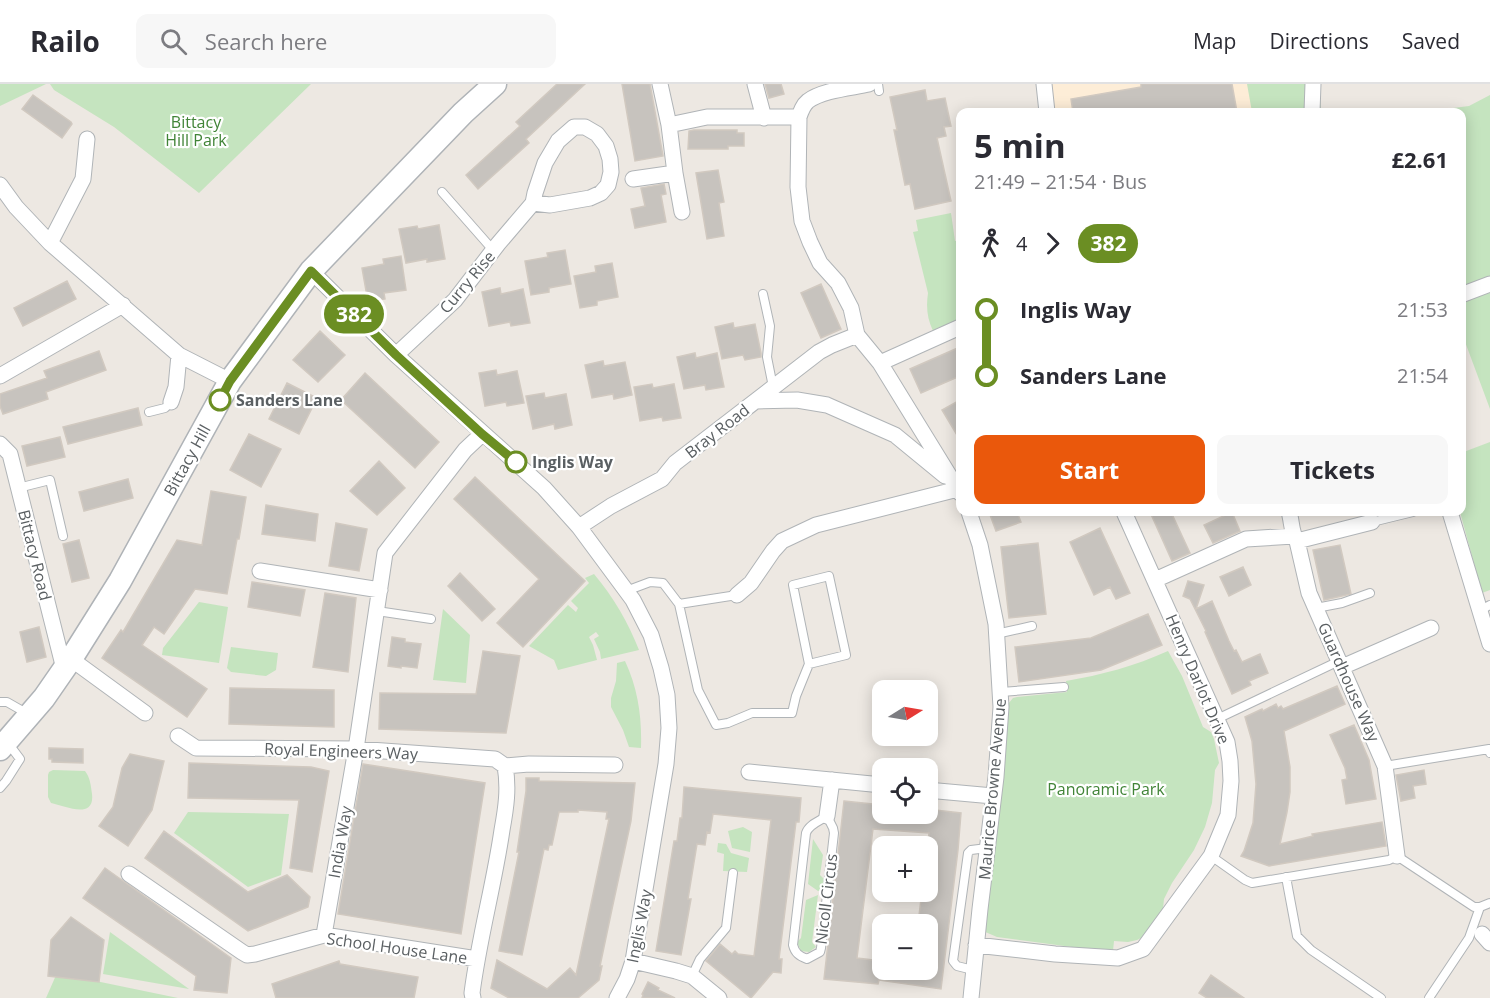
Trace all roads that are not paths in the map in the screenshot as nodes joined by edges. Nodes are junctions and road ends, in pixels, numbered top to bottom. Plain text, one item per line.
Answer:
1 (495, 84) edge
2 (660, 84) edge
3 (755, 84) edge
4 (1044, 84) edge
5 (1313, 84) edge
6 (875, 86) edge
7 (830, 88) edge
8 (1047, 108) edge
9 (1312, 108) edge
10 (799, 117) junction
11 (764, 118) junction
12 (669, 125) junction
13 (87, 138) dead end
14 (675, 173) junction
15 (633, 179) dead end
16 (0, 184) edge
17 (442, 192) dead end
18 (533, 203) junction
19 (682, 212) dead end
20 (50, 243) junction
21 (494, 250) junction
22 (311, 271) junction
23 (1490, 284) edge
24 (1466, 293) edge
25 (763, 294) dead end
26 (123, 305) junction
27 (956, 329) edge
28 (856, 335) junction
29 (179, 355) junction
30 (396, 355) junction
31 (880, 363) junction
32 (0, 376) edge
33 (230, 381) junction
34 (773, 387) junction
35 (756, 401) junction
36 (171, 402) joint
37 (149, 412) dead end
38 (482, 434) junction
39 (0, 444) edge
40 (956, 486) edge
41 (18, 488) junction
42 (956, 488) edge
43 (956, 492) edge
44 (970, 516) edge
45 (1126, 516) edge
46 (1290, 516) edge
47 (1451, 516) edge
48 (1371, 517) edge
49 (579, 528) junction
50 (63, 536) dead end
51 (1295, 538) junction
52 (260, 571) dead end
53 (1155, 580) junction
54 (380, 590) junction
55 (626, 591) junction
56 (1370, 593) dead end
57 (737, 595) joint
58 (679, 604) junction
59 (1316, 608) junction
60 (1485, 608) edge
61 (376, 611) junction
62 (431, 619) dead end
63 (1032, 626) dead end
64 (1431, 628) dead end
65 (996, 633) junction
66 (1490, 644) edge
67 (67, 664) junction
68 (809, 664) junction
69 (1341, 664) junction
70 (1064, 687) dead end
71 (1001, 692) junction
72 (0, 702) edge
73 (145, 713) dead end
74 (30, 715) junction
75 (1217, 719) junction
76 (178, 736) dead end
77 (4, 745) edge
78 (356, 749) junction
79 (1490, 753) edge
80 (615, 765) dead end
81 (505, 766) junction
82 (1385, 766) junction
83 (749, 772) dead end
84 (832, 780) junction
85 (872, 784) edge
86 (0, 788) edge
87 (938, 791) edge
88 (993, 796) junction
89 (827, 816) junction
90 (987, 848) junction
91 (1211, 856) junction
92 (1397, 856) junction
93 (733, 873) dead end
94 (129, 874) dead end
95 (1286, 877) junction
96 (1490, 903) edge
97 (1480, 907) junction
98 (324, 935) junction
99 (976, 945) junction
100 (477, 959) junction
101 (633, 961) junction
102 (973, 970) junction
103 (692, 976) junction
104 (473, 998) edge
105 (617, 998) edge
106 (719, 998) edge
107 (971, 998) edge
108 (1381, 998) edge
109 (1429, 998) edge

1 - 22 main road, Bittacy Hill
2 - 12 street
3 - 11 street
4 - 8 street
5 - 9 street
6 - 7 street
7 - 10 street
10 - 11 street
10 - 28 street
11 - 12 street
12 - 14 street
13 - 20 street
14 - 15 street
14 - 19 street
16 - 20 street
17 - 21 lane
18 - 18 street, Curry Rise
18 - 21 street, Curry Rise
20 - 26 street
21 - 30 street, Curry Rise
22 - 30 street, Inglis Way
22 - 33 main road, Bittacy Hill
23 - 24 street
25 - 34 lane
26 - 29 street
26 - 32 street
27 - 31 street
28 - 31 street
28 - 34 street, Bray Road
29 - 33 street
29 - 36 street
30 - 38 street, Inglis Way
31 - 40 street
33 - 67 main road, Bittacy Hill
34 - 35 street, Bray Road
35 - 42 street
35 - 49 street, Bray Road
36 - 37 lane
38 - 49 street, Inglis Way
38 - 54 street, India Way
39 - 41 street, Bittacy Road
41 - 50 lane
41 - 67 street, Bittacy Road
43 - 57 street
44 - 65 street, Maurice Browne Avenue
45 - 53 street, Henry Darlot Drive
46 - 51 street, Guardhouse Way
47 - 60 street
48 - 51 street
49 - 55 street, Inglis Way
51 - 53 street
51 - 59 street, Guardhouse Way
52 - 54 street
53 - 75 street, Henry Darlot Drive
54 - 61 street, India Way
55 - 58 lane
55 - 101 street, Inglis Way
56 - 59 lane
57 - 58 lane
58 - 68 lane
59 - 69 street, Guardhouse Way
60 - 66 street
61 - 62 lane
61 - 78 street, India Way
63 - 65 lane
64 - 69 street
65 - 71 street, Maurice Browne Avenue
67 - 73 street
67 - 74 main road, Bittacy Hill
68 - 68 lane
69 - 75 lane
69 - 82 street, Guardhouse Way
70 - 71 lane
71 - 88 street, Maurice Browne Avenue
72 - 74 lane
74 - 77 main road, Bittacy Hill
75 - 91 street, Henry Darlot Drive
76 - 78 street, Royal Engineers Way
77 - 86 lane
78 - 81 street, Royal Engineers Way
78 - 98 street, India Way
79 - 82 lane
80 - 81 street, Royal Engineers Way
81 - 100 street
82 - 92 street, Guardhouse Way
83 - 84 street
84 - 85 street
84 - 89 street
87 - 88 street
88 - 90 street, Maurice Browne Avenue
89 - 89 lane, Nicoll Circus
90 - 99 street, Maurice Browne Avenue
90 - 102 lane
91 - 95 lane
91 - 99 street, Henry Darlot Drive
92 - 95 lane
92 - 97 lane
93 - 103 lane
94 - 98 street, School House Lane
95 - 108 lane
96 - 97 lane
97 - 109 lane
98 - 100 street, School House Lane
99 - 102 street, Maurice Browne Avenue
100 - 104 street
101 - 103 street
101 - 105 street, Inglis Way
102 - 107 street, Maurice Browne Avenue
103 - 106 street

